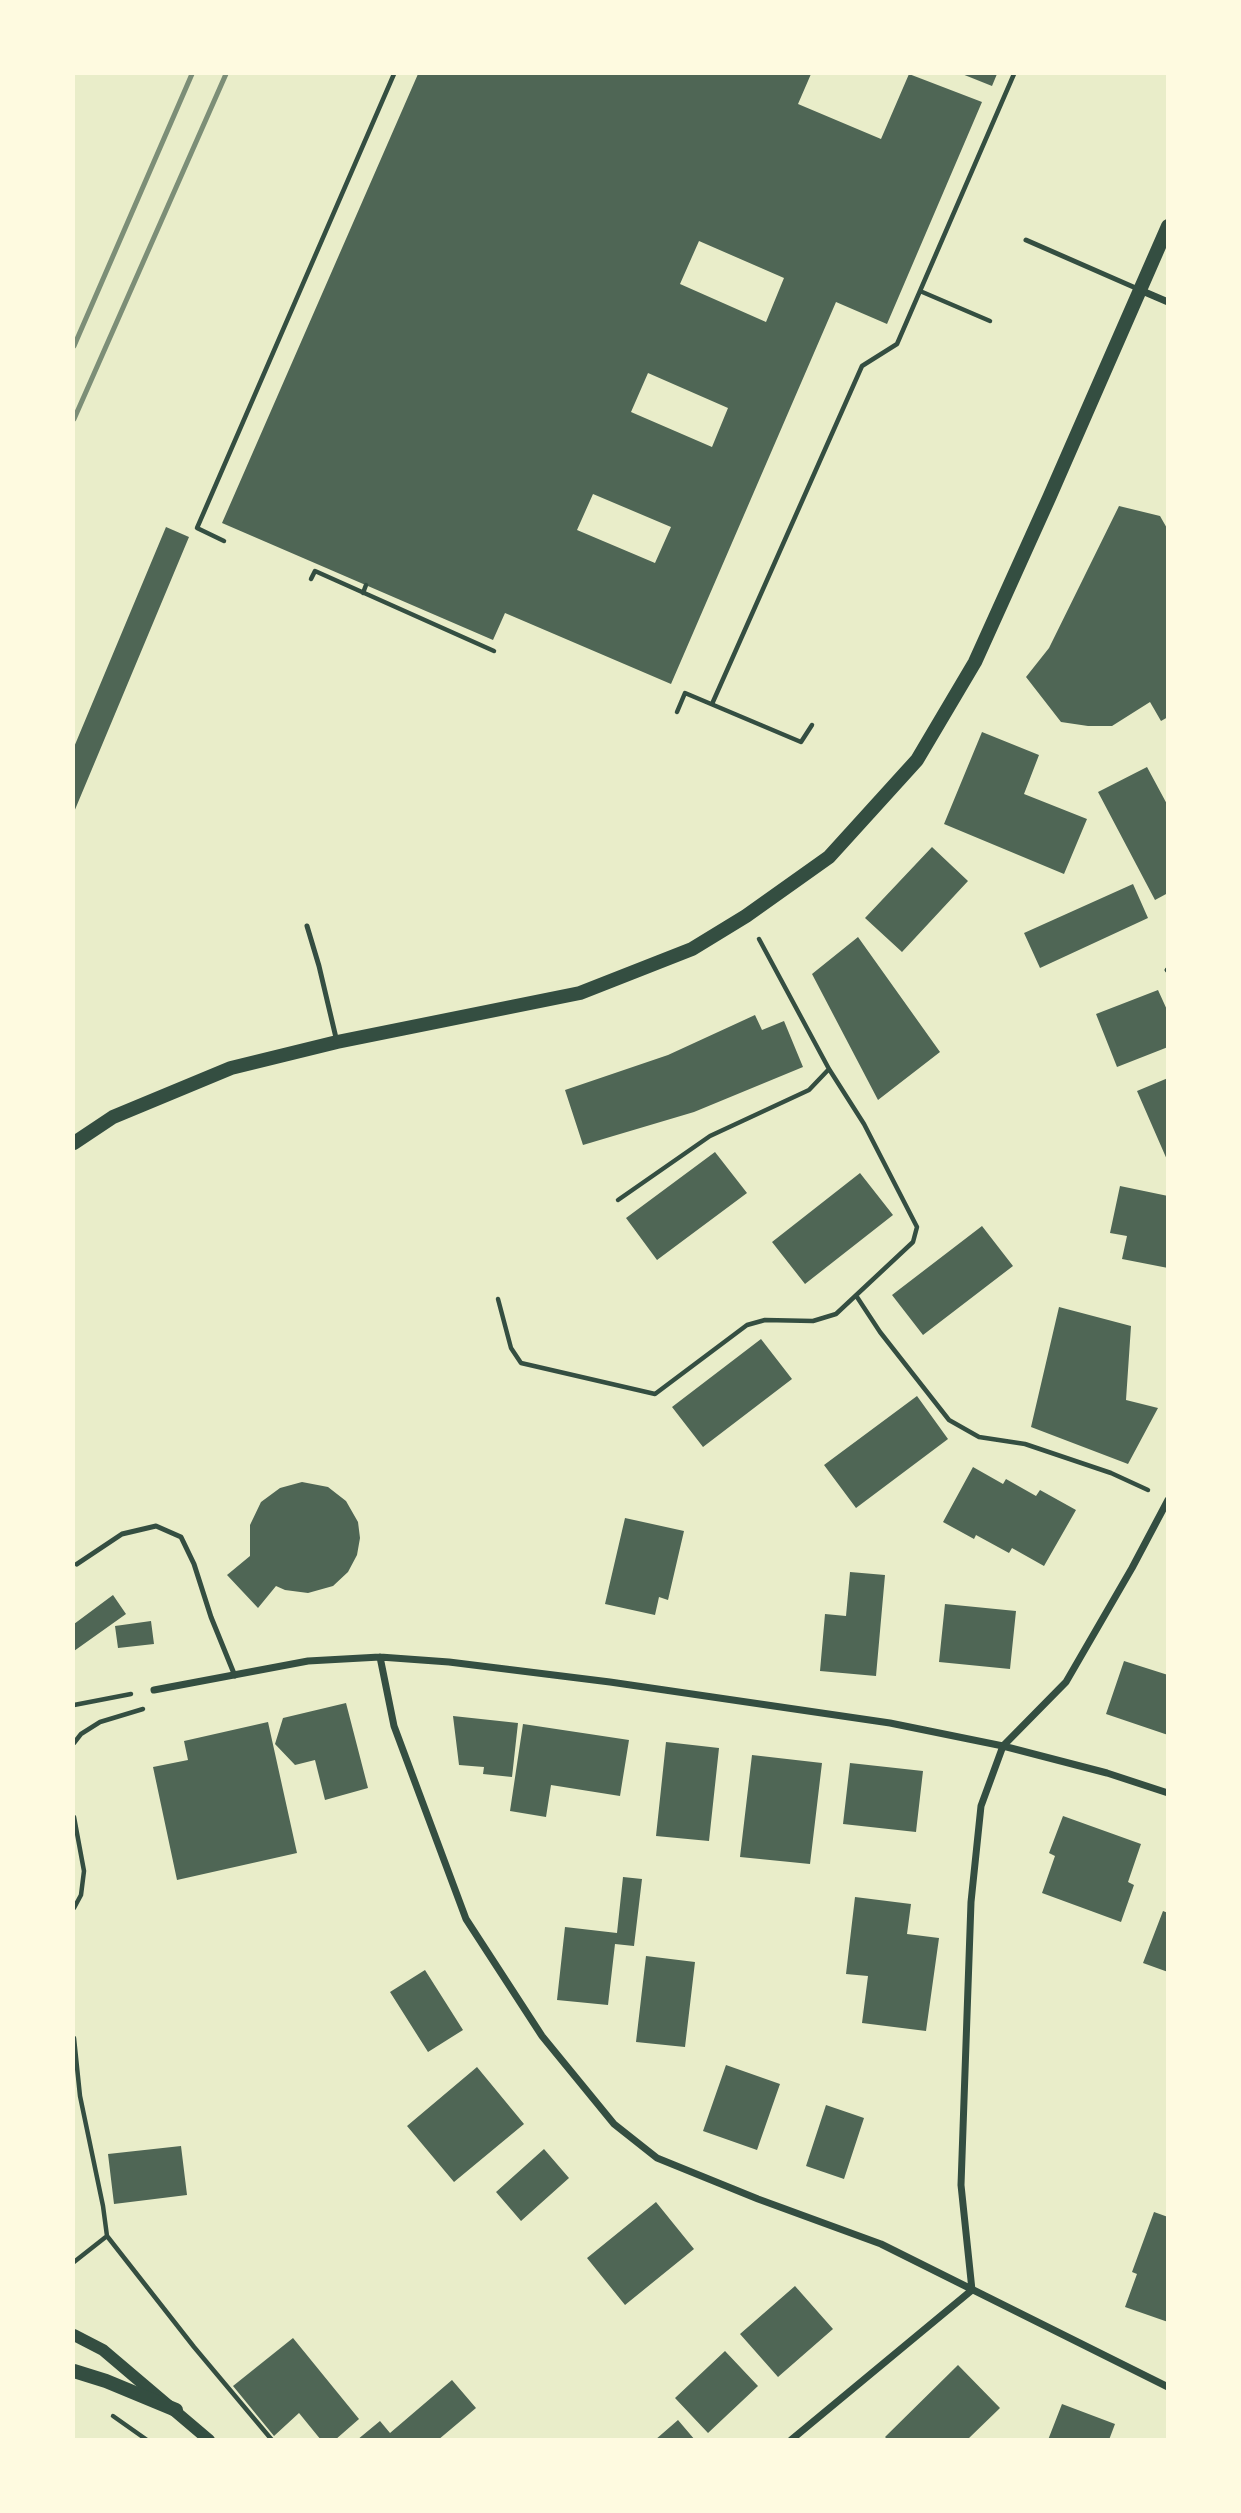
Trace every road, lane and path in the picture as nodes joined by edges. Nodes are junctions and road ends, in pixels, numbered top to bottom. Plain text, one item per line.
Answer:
1 (394, 74) edge
2 (1014, 74) edge
3 (1167, 226) edge
4 (1026, 240) dead end
5 (1139, 289) junction
6 (920, 290) junction
7 (1167, 302) edge
8 (990, 321) dead end
9 (224, 541) dead end
10 (312, 579) dead end
11 (366, 585) dead end
12 (363, 593) junction
13 (495, 651) dead end
14 (712, 704) junction
15 (677, 712) dead end
16 (812, 725) dead end
17 (746, 916) junction
18 (307, 926) dead end
19 (337, 1042) junction
20 (829, 1069) junction
21 (74, 1143) edge
22 (618, 1200) dead end
23 (857, 1297) junction
24 (498, 1299) dead end
25 (1156, 1494) dead end
26 (1167, 1500) edge
27 (77, 1564) dead end
28 (380, 1657) junction
29 (234, 1676) junction
30 (154, 1690) joint
31 (74, 1705) edge
32 (1003, 1746) junction
33 (1167, 1793) edge
34 (74, 1817) edge
35 (74, 1908) edge
36 (74, 2038) edge
37 (107, 2235) junction
38 (74, 2262) edge
39 (972, 2290) junction
40 (74, 2335) edge
41 (74, 2371) edge
42 (1167, 2387) edge
43 (176, 2410) junction
44 (209, 2440) edge
45 (272, 2440) edge
46 (791, 2440) edge

1 - 9 path
2 - 6 path
3 - 5 main road
4 - 5 lane
5 - 7 street
5 - 17 main road
6 - 8 path
6 - 14 path
10 - 12 path
11 - 12 path
12 - 13 path
14 - 15 path
14 - 16 path
17 - 19 main road
17 - 20 path
18 - 19 lane
19 - 21 main road
20 - 22 path
20 - 23 path
23 - 24 path
23 - 25 path
26 - 32 street
27 - 29 lane
28 - 29 street
28 - 32 street
28 - 39 street
29 - 30 street
30 - 31 path
32 - 33 street
32 - 39 street
34 - 35 path
36 - 37 path
37 - 38 path
37 - 45 path
39 - 42 street
39 - 46 street
40 - 43 street
41 - 43 main road
43 - 44 street

